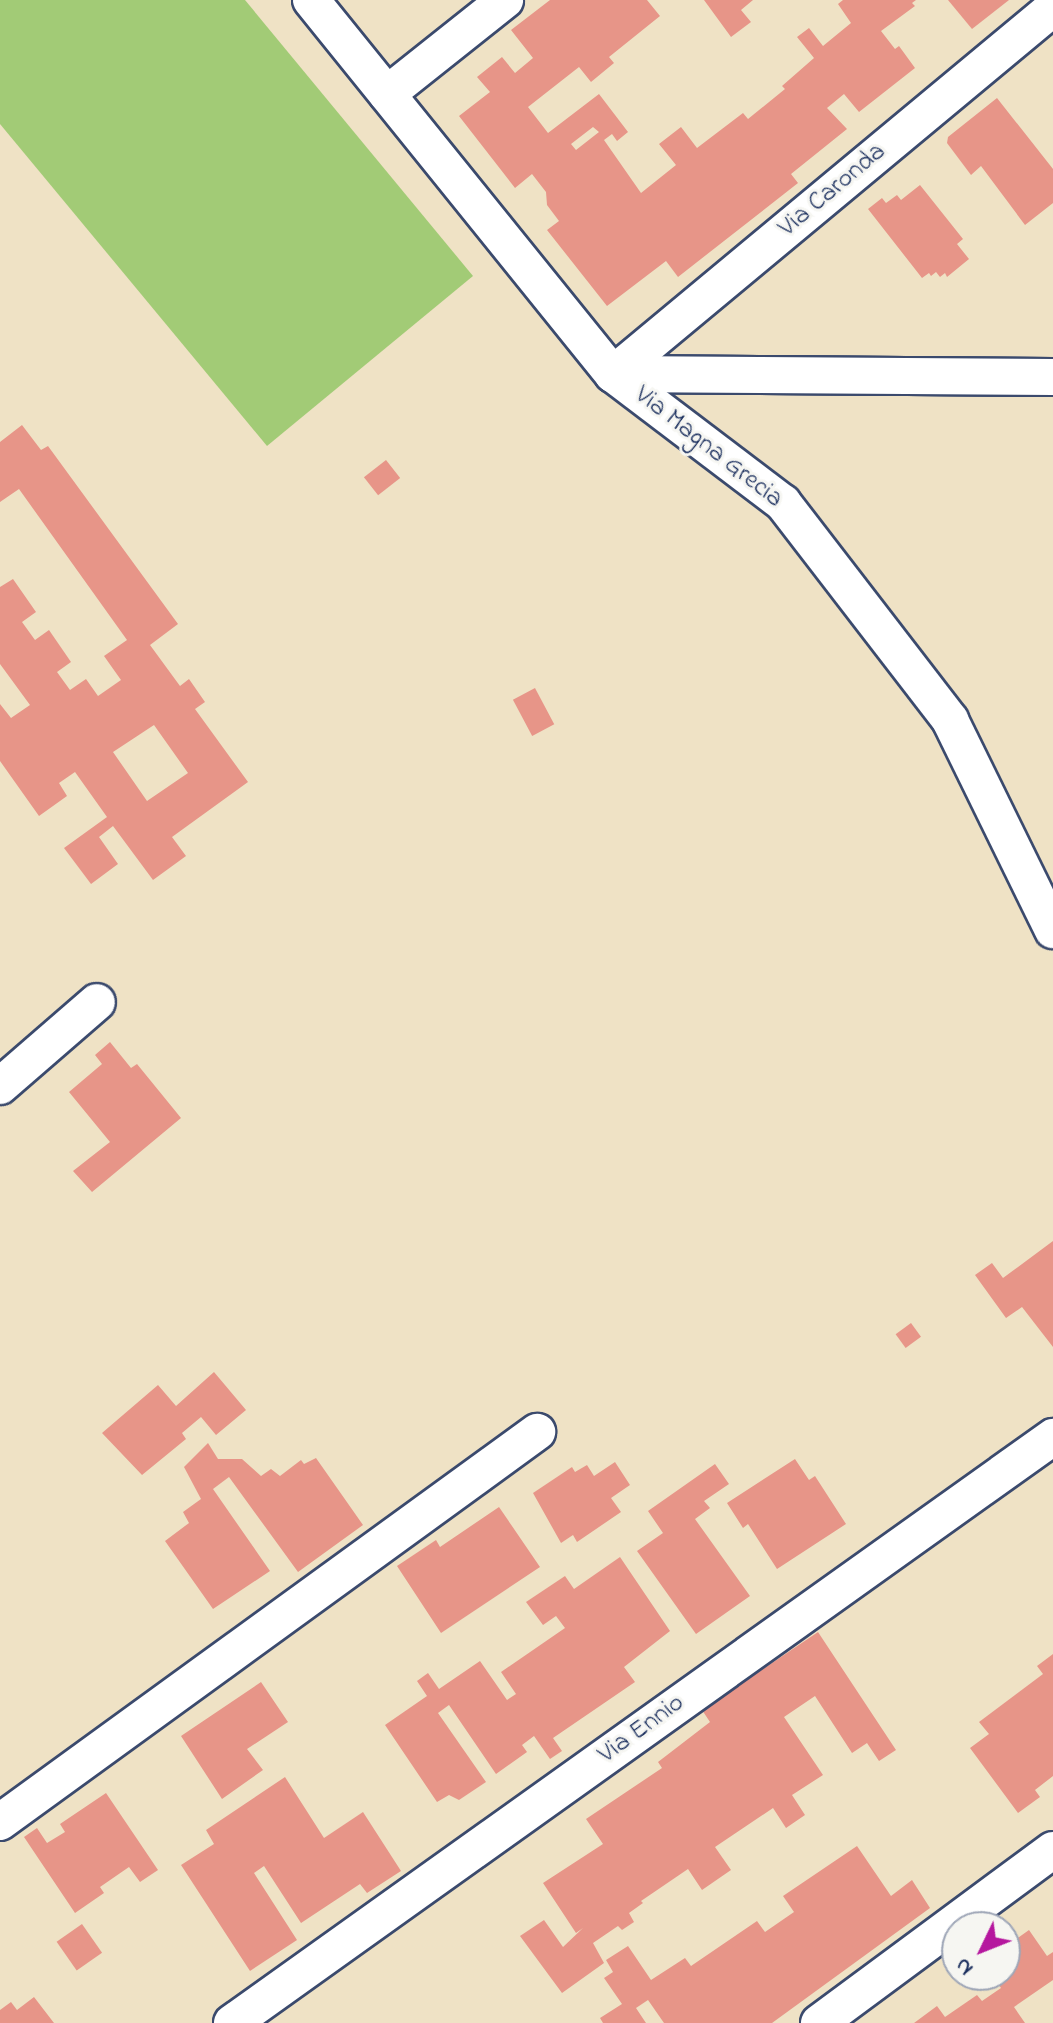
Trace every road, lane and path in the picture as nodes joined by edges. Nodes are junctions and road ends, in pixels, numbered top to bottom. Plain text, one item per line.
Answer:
1 (311, 0) edge
2 (505, 0) edge
3 (1053, 8) edge
4 (387, 94) junction
5 (613, 374) junction
6 (1053, 377) edge
7 (1053, 930) edge
8 (97, 1002) dead end
9 (0, 1086) edge
10 (537, 1432) dead end
11 (1053, 1437) edge
12 (0, 1822) edge
13 (1053, 1850) edge
14 (232, 2023) edge
15 (819, 2023) edge

1 - 4 street, Via Magna Grecia
2 - 4 street
3 - 5 street, Via Caronda
4 - 5 street, Via Magna Grecia
5 - 6 street
5 - 7 street, Via Magna Grecia
8 - 9 street
10 - 12 street
11 - 14 street, Via Ennio
13 - 15 street

